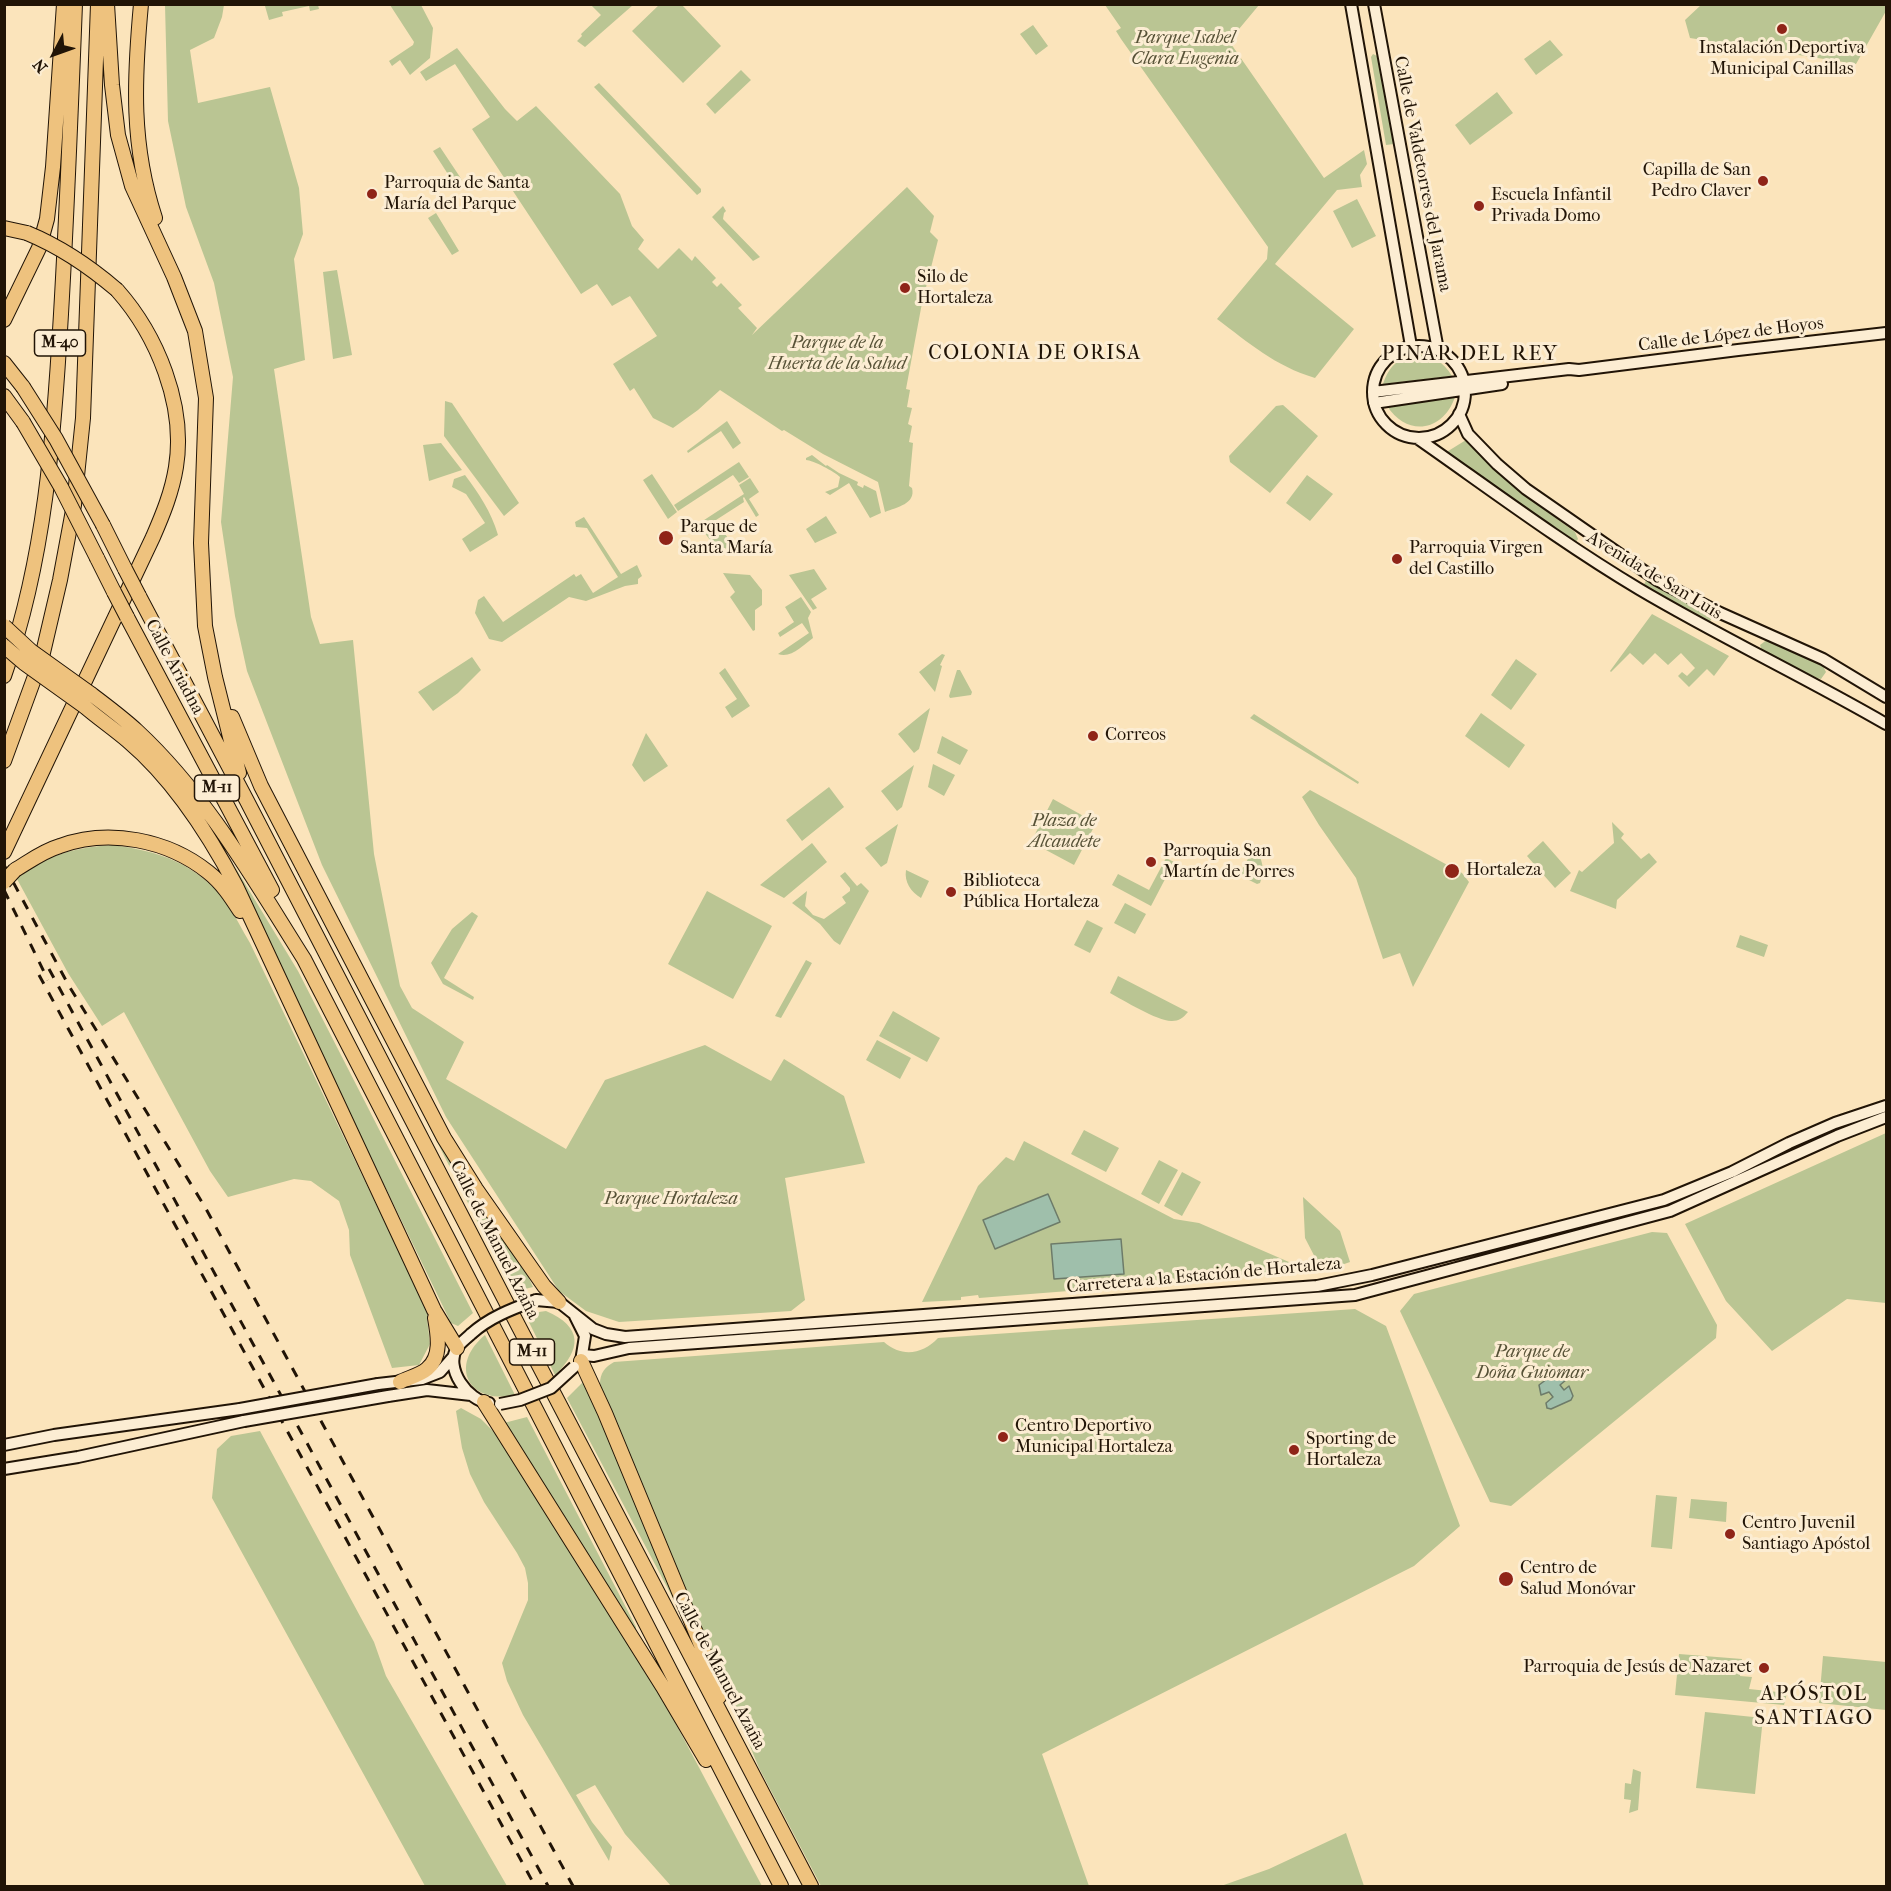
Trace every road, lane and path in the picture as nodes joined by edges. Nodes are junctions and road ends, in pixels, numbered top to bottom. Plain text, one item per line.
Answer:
1 (64, 4) edge
2 (75, 4) edge
3 (98, 4) edge
4 (107, 4) edge
5 (141, 4) edge
6 (1351, 4) edge
7 (1374, 4) edge
8 (4, 228) edge
9 (174, 277) junction
10 (4, 320) edge
11 (1887, 333) edge
12 (1411, 346) junction
13 (1438, 350) junction
14 (4, 363) edge
15 (1465, 386) junction
16 (4, 396) edge
17 (1374, 397) junction
18 (1459, 414) junction
19 (1416, 438) junction
20 (4, 626) edge
21 (4, 646) edge
22 (4, 676) edge
23 (215, 677) junction
24 (1887, 697) edge
25 (1887, 724) edge
26 (4, 760) edge
27 (247, 801) junction
28 (5, 852) edge
29 (4, 882) edge
30 (264, 947) junction
31 (304, 959) junction
32 (1887, 1106) edge
33 (1887, 1118) edge
34 (559, 1302) junction
35 (434, 1310) junction
36 (574, 1315) junction
37 (455, 1352) junction
38 (579, 1361) junction
39 (399, 1382) junction
40 (471, 1395) junction
41 (484, 1402) junction
42 (4, 1444) edge
43 (4, 1469) edge
44 (728, 1725) junction
45 (780, 1887) edge
46 (811, 1887) edge

1 - 10 highway
2 - 22 highway, M-40
3 - 26 highway, M-40
4 - 9 highway
5 - 9 highway
6 - 12 street
7 - 13 street, Calle de Valdetorres del Jarama
8 - 28 highway, bridge
9 - 23 highway
11 - 15 street, Calle de López de Hoyos
12 - 13 street
12 - 17 street
13 - 15 street
14 - 27 highway, Calle Ariadna / M-11, bridge
15 - 17 street, Calle de López de Hoyos
15 - 18 street
16 - 31 highway, Calle Ariadna / M-11, bridge
17 - 19 street, Avenida de San Luis
18 - 19 street
18 - 24 street, Avenida de San Luis
19 - 25 street, Avenida de San Luis
20 - 31 highway, bridge
21 - 30 highway, bridge
23 - 27 highway
23 - 34 highway
27 - 44 highway, Calle de Manuel Azaña / M-11
29 - 30 highway, bridge
30 - 35 highway
31 - 45 highway, M-11
32 - 36 street, Carretera a la Estación de Hortaleza
33 - 38 street, Carretera a la Estación de Hortaleza
34 - 36 street, Carretera a la Estación de Hortaleza
34 - 37 street, bridge
35 - 37 highway
35 - 39 highway
36 - 38 street, Carretera a la Estación de Hortaleza
37 - 39 street
37 - 40 street
38 - 41 street, bridge
38 - 44 highway
39 - 42 street, bridge
40 - 41 street
40 - 43 street, bridge
41 - 45 highway
44 - 46 highway, Calle de Manuel Azaña / M-11

